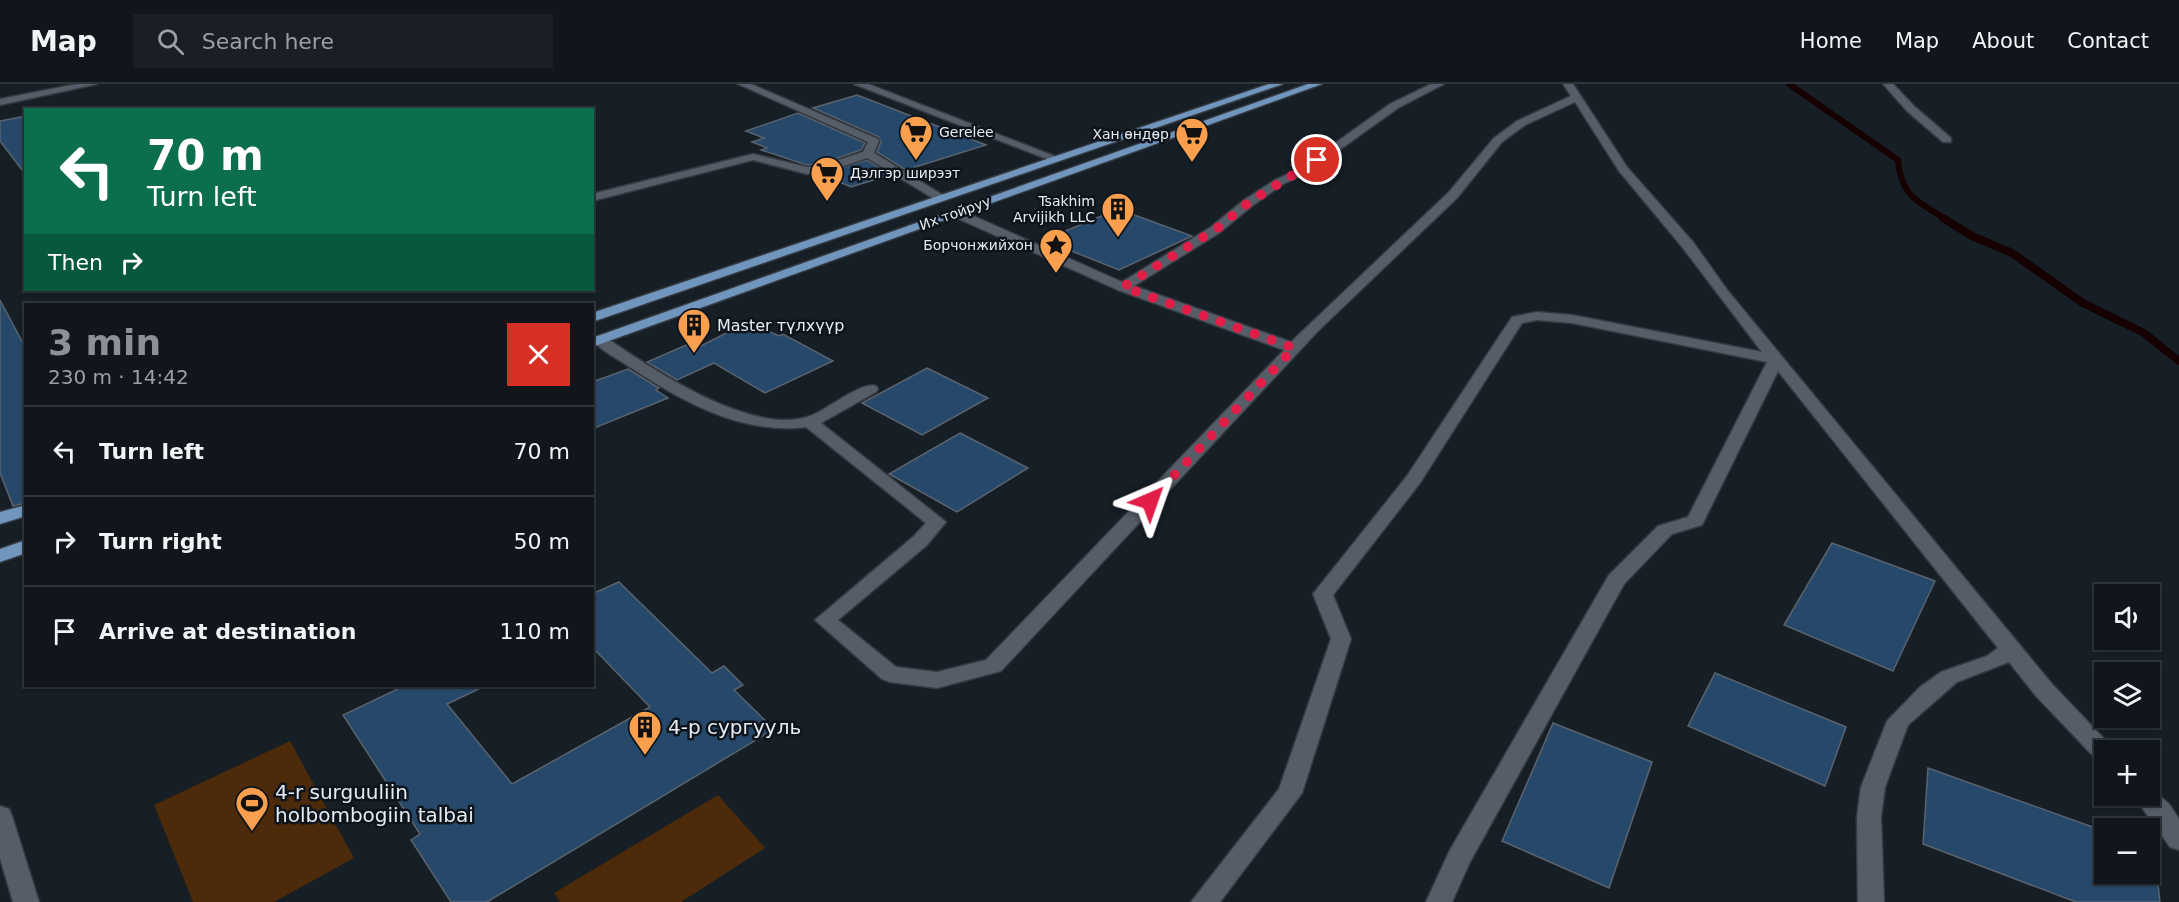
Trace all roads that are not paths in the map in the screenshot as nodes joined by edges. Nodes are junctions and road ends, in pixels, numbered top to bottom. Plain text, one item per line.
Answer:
1 (92, 84) edge
2 (743, 84) edge
3 (859, 84) edge
4 (1278, 84) edge
5 (1317, 84) edge
6 (1439, 84) edge
7 (1888, 84) edge
8 (1573, 91) edge
9 (0, 102) edge
10 (1947, 140) dead end
11 (868, 153) junction
12 (1056, 159) junction
13 (594, 197) edge
14 (940, 197) junction
15 (956, 213) junction
16 (1123, 287) junction
17 (594, 317) edge
18 (596, 341) edge
19 (1294, 348) junction
20 (1776, 359) junction
21 (870, 389) dead end
22 (809, 422) junction
23 (24, 511) edge
24 (0, 518) edge
25 (24, 547) edge
26 (0, 556) edge
27 (2012, 648) junction
28 (2094, 742) edge
29 (2155, 806) edge
30 (0, 816) edge
31 (2179, 840) edge
32 (26, 902) edge
33 (1204, 902) edge
34 (1439, 902) edge
35 (1871, 902) edge

1 - 9 street
2 - 11 street
3 - 12 street
4 - 12 main road, Их тойруу
5 - 15 main road, Их тойруу
6 - 16 street
7 - 10 street
8 - 19 street
8 - 20 street
11 - 13 street
11 - 14 street
12 - 14 main road, Их тойруу
14 - 17 main road, Их тойруу
15 - 16 street
15 - 18 main road, Их тойруу
16 - 19 street
18 - 22 street
19 - 22 street
20 - 27 street
20 - 33 street
20 - 34 street
21 - 22 street
23 - 24 main road
25 - 26 main road
27 - 28 street
27 - 35 street
29 - 31 street
30 - 32 street

